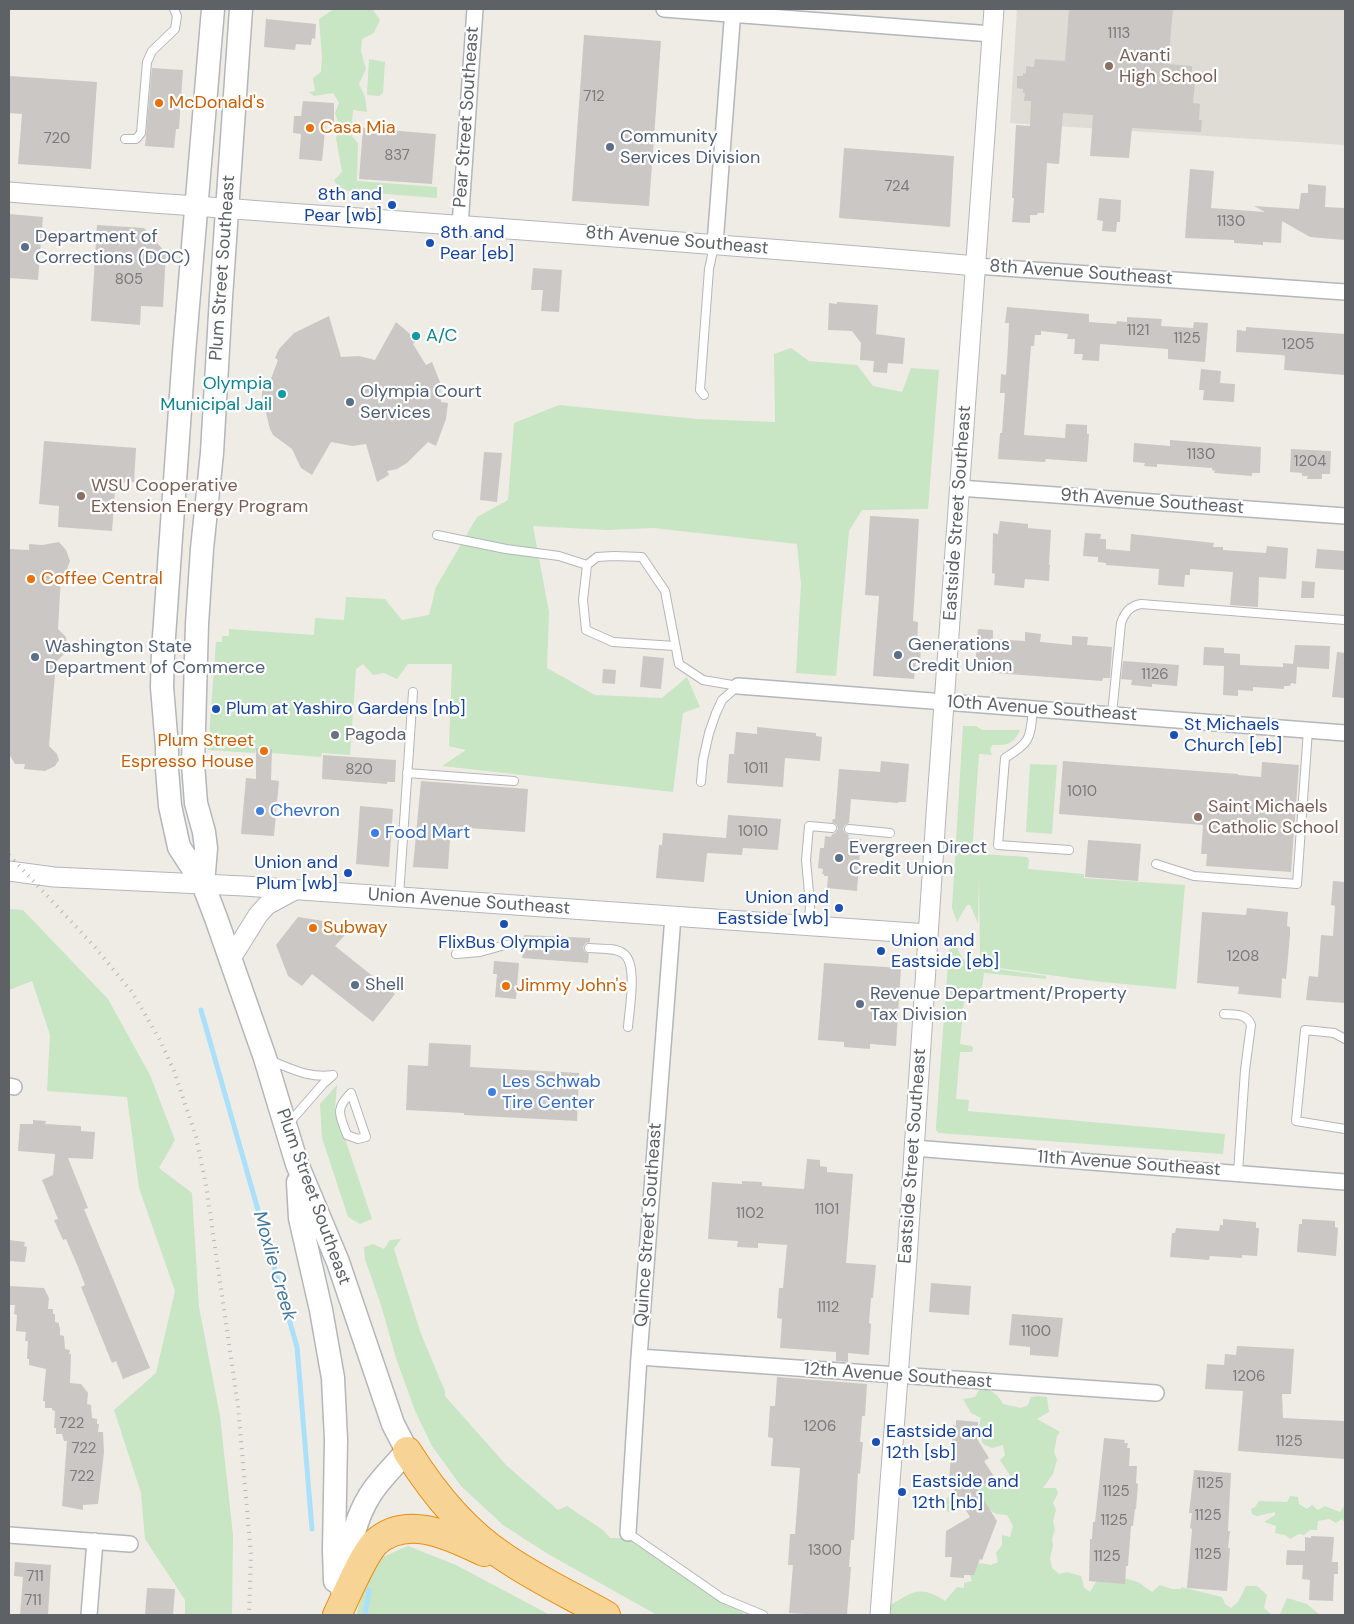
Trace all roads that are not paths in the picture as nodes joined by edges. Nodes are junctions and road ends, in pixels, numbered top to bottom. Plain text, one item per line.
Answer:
1 (174, 9) edge
2 (213, 9) edge
3 (241, 9) edge
4 (475, 9) edge
5 (664, 9) edge
6 (994, 9) edge
7 (733, 11) edge
8 (992, 34) junction
9 (125, 139) dead end
10 (9, 192) edge
11 (197, 206) junction
12 (227, 209) junction
13 (460, 226) junction
14 (715, 244) junction
15 (976, 266) junction
16 (1345, 292) edge
17 (704, 395) dead end
18 (959, 488) junction
19 (1345, 516) edge
20 (437, 535) dead end
21 (587, 565) junction
22 (1345, 620) edge
23 (676, 646) junction
24 (738, 686) junction
25 (413, 692) dead end
26 (944, 702) junction
27 (1032, 709) junction
28 (1112, 714) junction
29 (1308, 730) junction
30 (1345, 733) edge
31 (407, 773) junction
32 (514, 781) dead end
33 (701, 782) dead end
34 (832, 828) dead end
35 (849, 829) dead end
36 (890, 833) dead end
37 (1069, 850) dead end
38 (1156, 864) dead end
39 (9, 871) edge
40 (203, 884) junction
41 (295, 890) junction
42 (399, 898) junction
43 (673, 916) junction
44 (809, 926) junction
45 (928, 934) junction
46 (524, 943) dead end
47 (590, 948) dead end
48 (456, 954) dead end
49 (230, 960) junction
50 (1224, 1014) dead end
51 (628, 1027) dead end
52 (1345, 1039) edge
53 (265, 1058) junction
54 (351, 1093) joint
55 (286, 1126) junction
56 (1345, 1129) edge
57 (913, 1148) junction
58 (297, 1164) junction
59 (1238, 1172) junction
60 (1345, 1182) edge
61 (639, 1357) junction
62 (898, 1376) junction
63 (1156, 1393) dead end
64 (407, 1451) junction
65 (628, 1533) joint
66 (9, 1535) edge
67 (95, 1542) junction
68 (130, 1544) dead end
69 (512, 1563) junction
70 (89, 1615) edge
71 (337, 1615) edge
72 (606, 1615) edge
73 (763, 1615) edge
74 (880, 1615) edge

1 - 9 lane
2 - 11 main road, Plum Street Southeast
3 - 12 main road, Plum Street Southeast
4 - 13 street, Pear Street Southeast
5 - 7 street
6 - 8 street, Eastside Street Southeast
7 - 8 street
7 - 14 street
8 - 15 street, Eastside Street Southeast
10 - 11 street, 8th Avenue Southeast
11 - 12 street, 8th Avenue Southeast
11 - 40 main road, Plum Street Southeast
12 - 13 street, 8th Avenue Southeast
12 - 40 main road, Plum Street Southeast
13 - 14 street, 8th Avenue Southeast
14 - 15 street, 8th Avenue Southeast
14 - 17 lane
15 - 16 street, 8th Avenue Southeast
15 - 18 street, Eastside Street Southeast
18 - 19 street, 9th Avenue Southeast
18 - 26 street, Eastside Street Southeast
20 - 21 lane
21 - 23 lane
21 - 23 lane
22 - 28 lane
23 - 24 lane
24 - 26 street, 10th Avenue Southeast
24 - 33 lane
25 - 31 lane
26 - 27 street, 10th Avenue Southeast
26 - 45 street, Eastside Street Southeast
27 - 28 street, 10th Avenue Southeast
27 - 37 lane
28 - 29 street, 10th Avenue Southeast
29 - 30 street, 10th Avenue Southeast
29 - 38 lane
31 - 32 lane
31 - 42 lane
34 - 44 lane
35 - 36 lane
39 - 40 street, Union Avenue Southeast
40 - 41 street, Union Avenue Southeast
40 - 49 main road, Plum Street Southeast
41 - 42 street, Union Avenue Southeast
41 - 49 street
42 - 43 street, Union Avenue Southeast
43 - 44 street, Union Avenue Southeast
43 - 61 street, Quince Street Southeast
44 - 45 street, Union Avenue Southeast
45 - 57 street, Eastside Street Southeast
46 - 48 lane
47 - 51 lane
49 - 53 main road, Plum Street Southeast
50 - 59 lane
52 - 56 lane
53 - 55 main road, Plum Street Southeast
53 - 55 lane
54 - 54 lane
55 - 58 main road, Plum Street Southeast
57 - 59 street, 11th Avenue Southeast
57 - 62 street, Eastside Street Southeast
58 - 64 main road, Plum Street Southeast
58 - 71 main road
59 - 60 street, 11th Avenue Southeast
61 - 62 street, 12th Avenue Southeast
61 - 65 street, Quince Street Southeast
62 - 63 street, 12th Avenue Southeast
62 - 74 street, Eastside Street Southeast
64 - 69 highway
64 - 71 main road
65 - 73 lane
66 - 67 street
67 - 68 street
67 - 70 street
69 - 71 highway
69 - 72 highway

